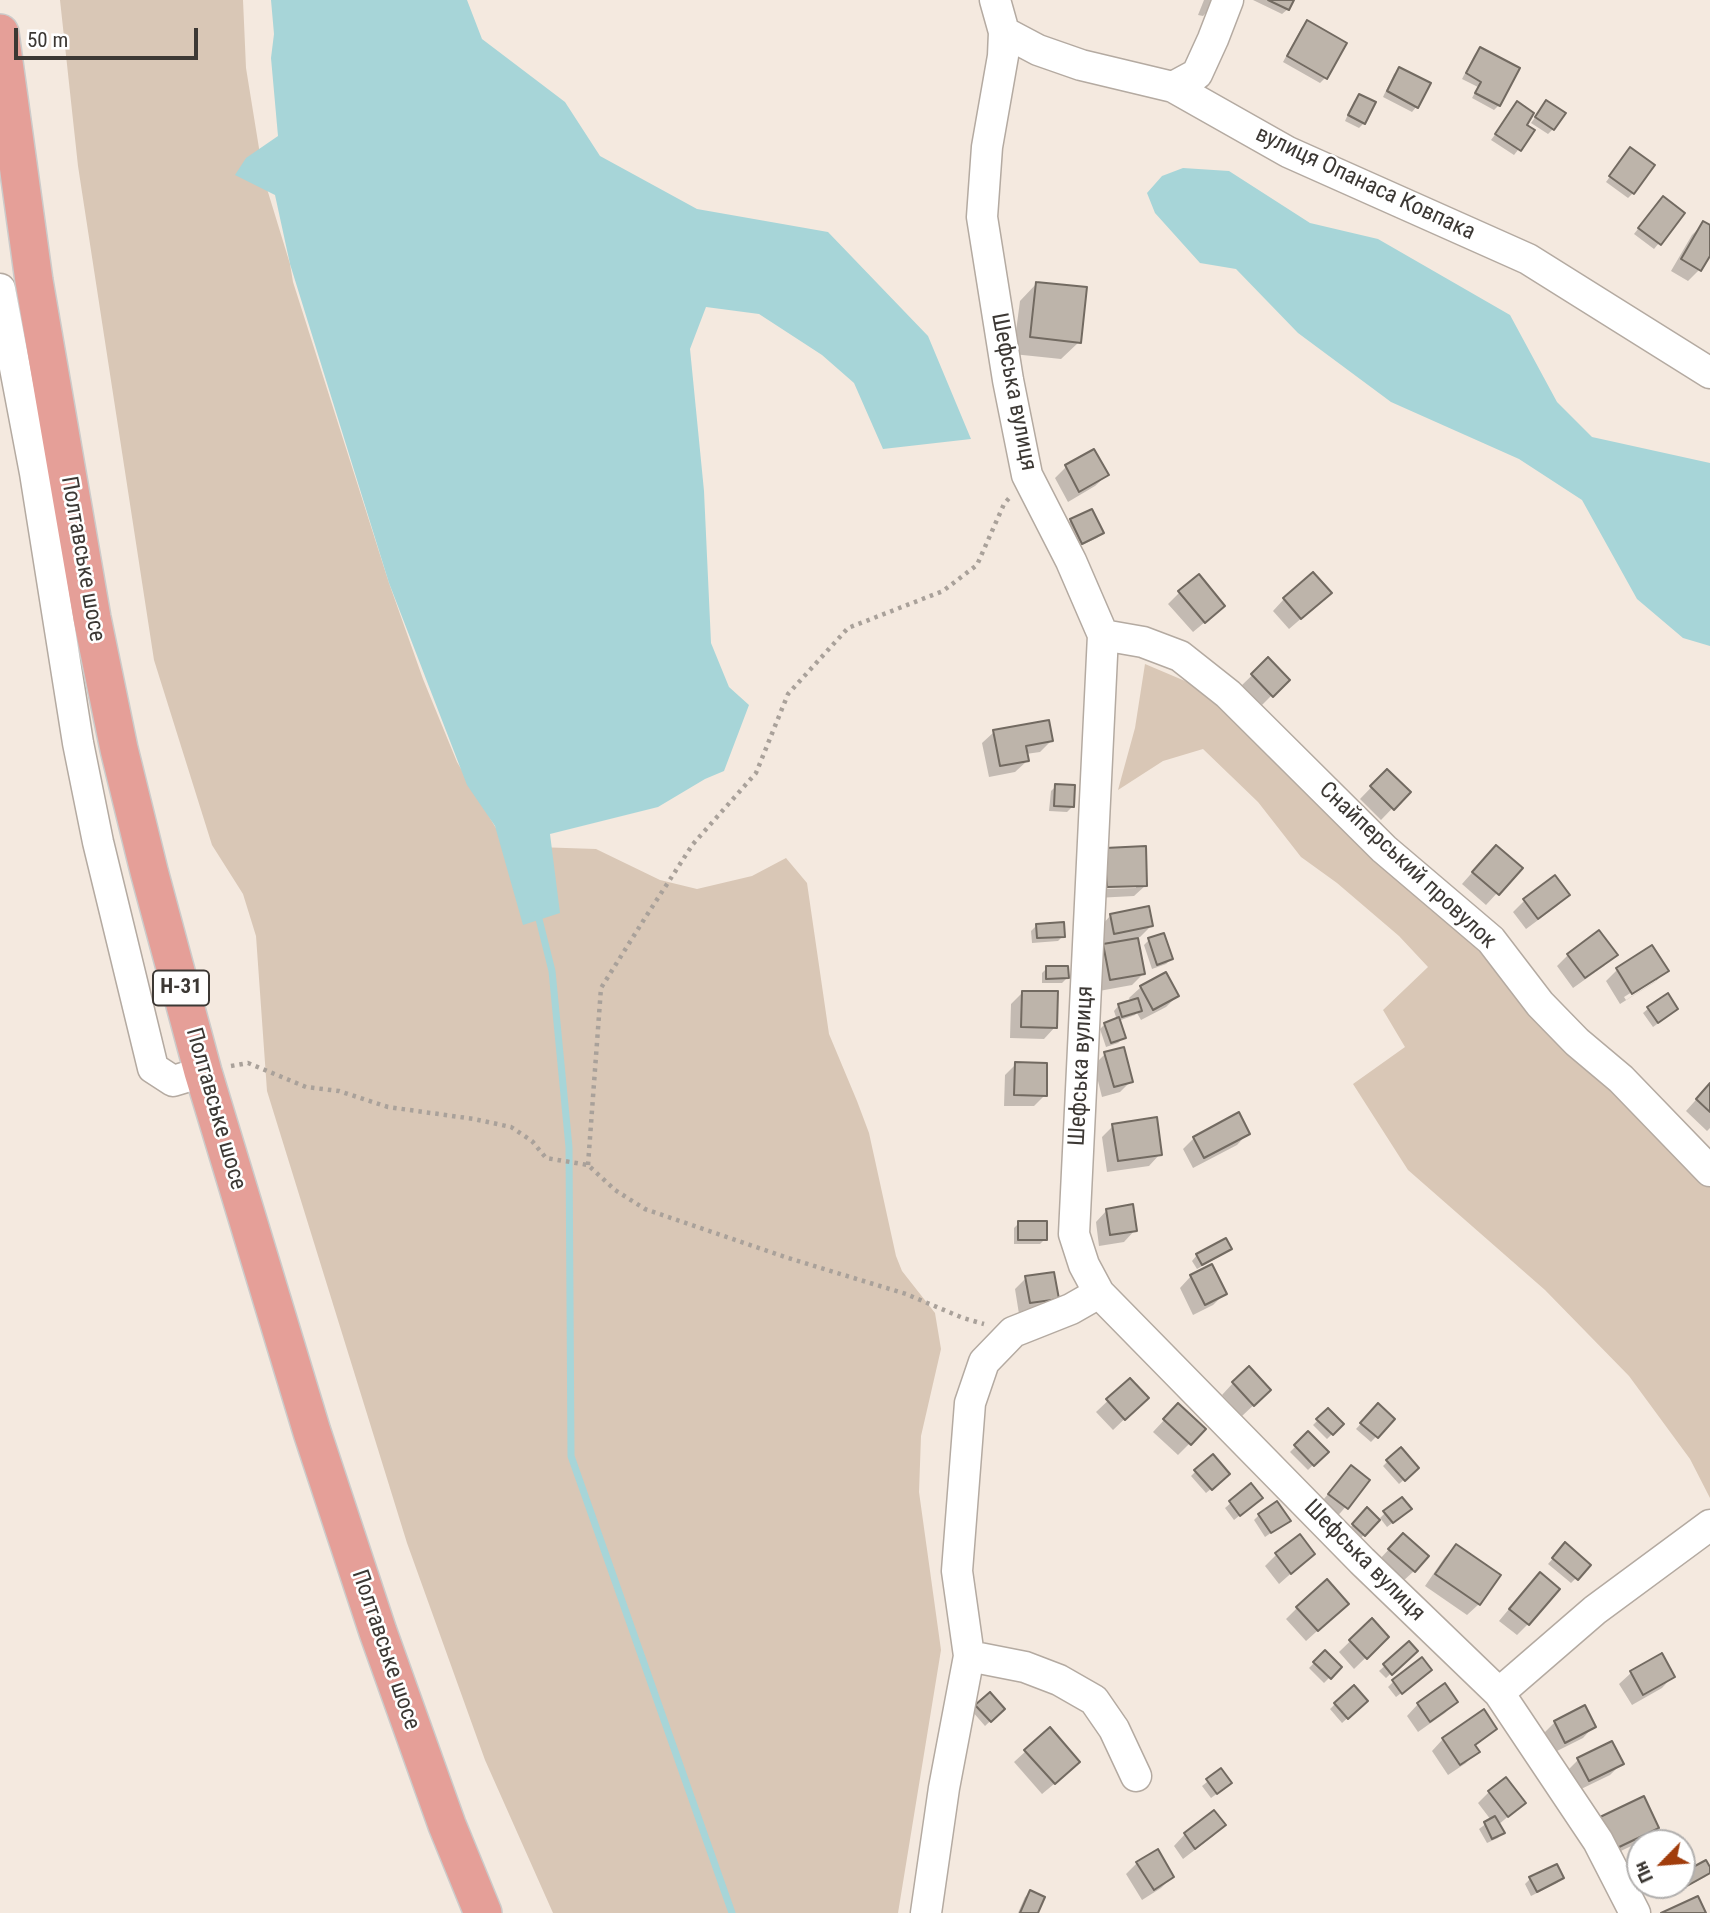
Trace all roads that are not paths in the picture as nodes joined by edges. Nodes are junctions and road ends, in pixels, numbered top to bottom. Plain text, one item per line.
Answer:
1 (995, 0) edge
2 (1227, 0) edge
3 (1003, 32) junction
4 (0, 33) edge
5 (1173, 86) junction
6 (0, 289) edge
7 (1710, 373) edge
8 (1103, 635) junction
9 (203, 1072) junction
10 (1710, 1171) edge
11 (1099, 1293) junction
12 (1710, 1525) edge
13 (969, 1656) junction
14 (1499, 1693) junction
15 (1136, 1776) dead end
16 (483, 1913) edge
17 (926, 1913) edge
18 (1635, 1913) edge

1 - 3 street, Шефська вулиця
2 - 5 street
3 - 5 street, вулиця Опанаса Ковпака
3 - 8 street, Шефська вулиця
4 - 9 main road, Полтавське шосе / Н-31
5 - 7 street, вулиця Опанаса Ковпака
6 - 9 street
8 - 10 street, Снайперський провулок
8 - 11 street, Шефська вулиця
9 - 16 main road, Полтавське шосе / Н-31
11 - 13 street
11 - 14 street, Шефська вулиця
12 - 14 street
13 - 15 street
13 - 17 street
14 - 18 street, Шефська вулиця

